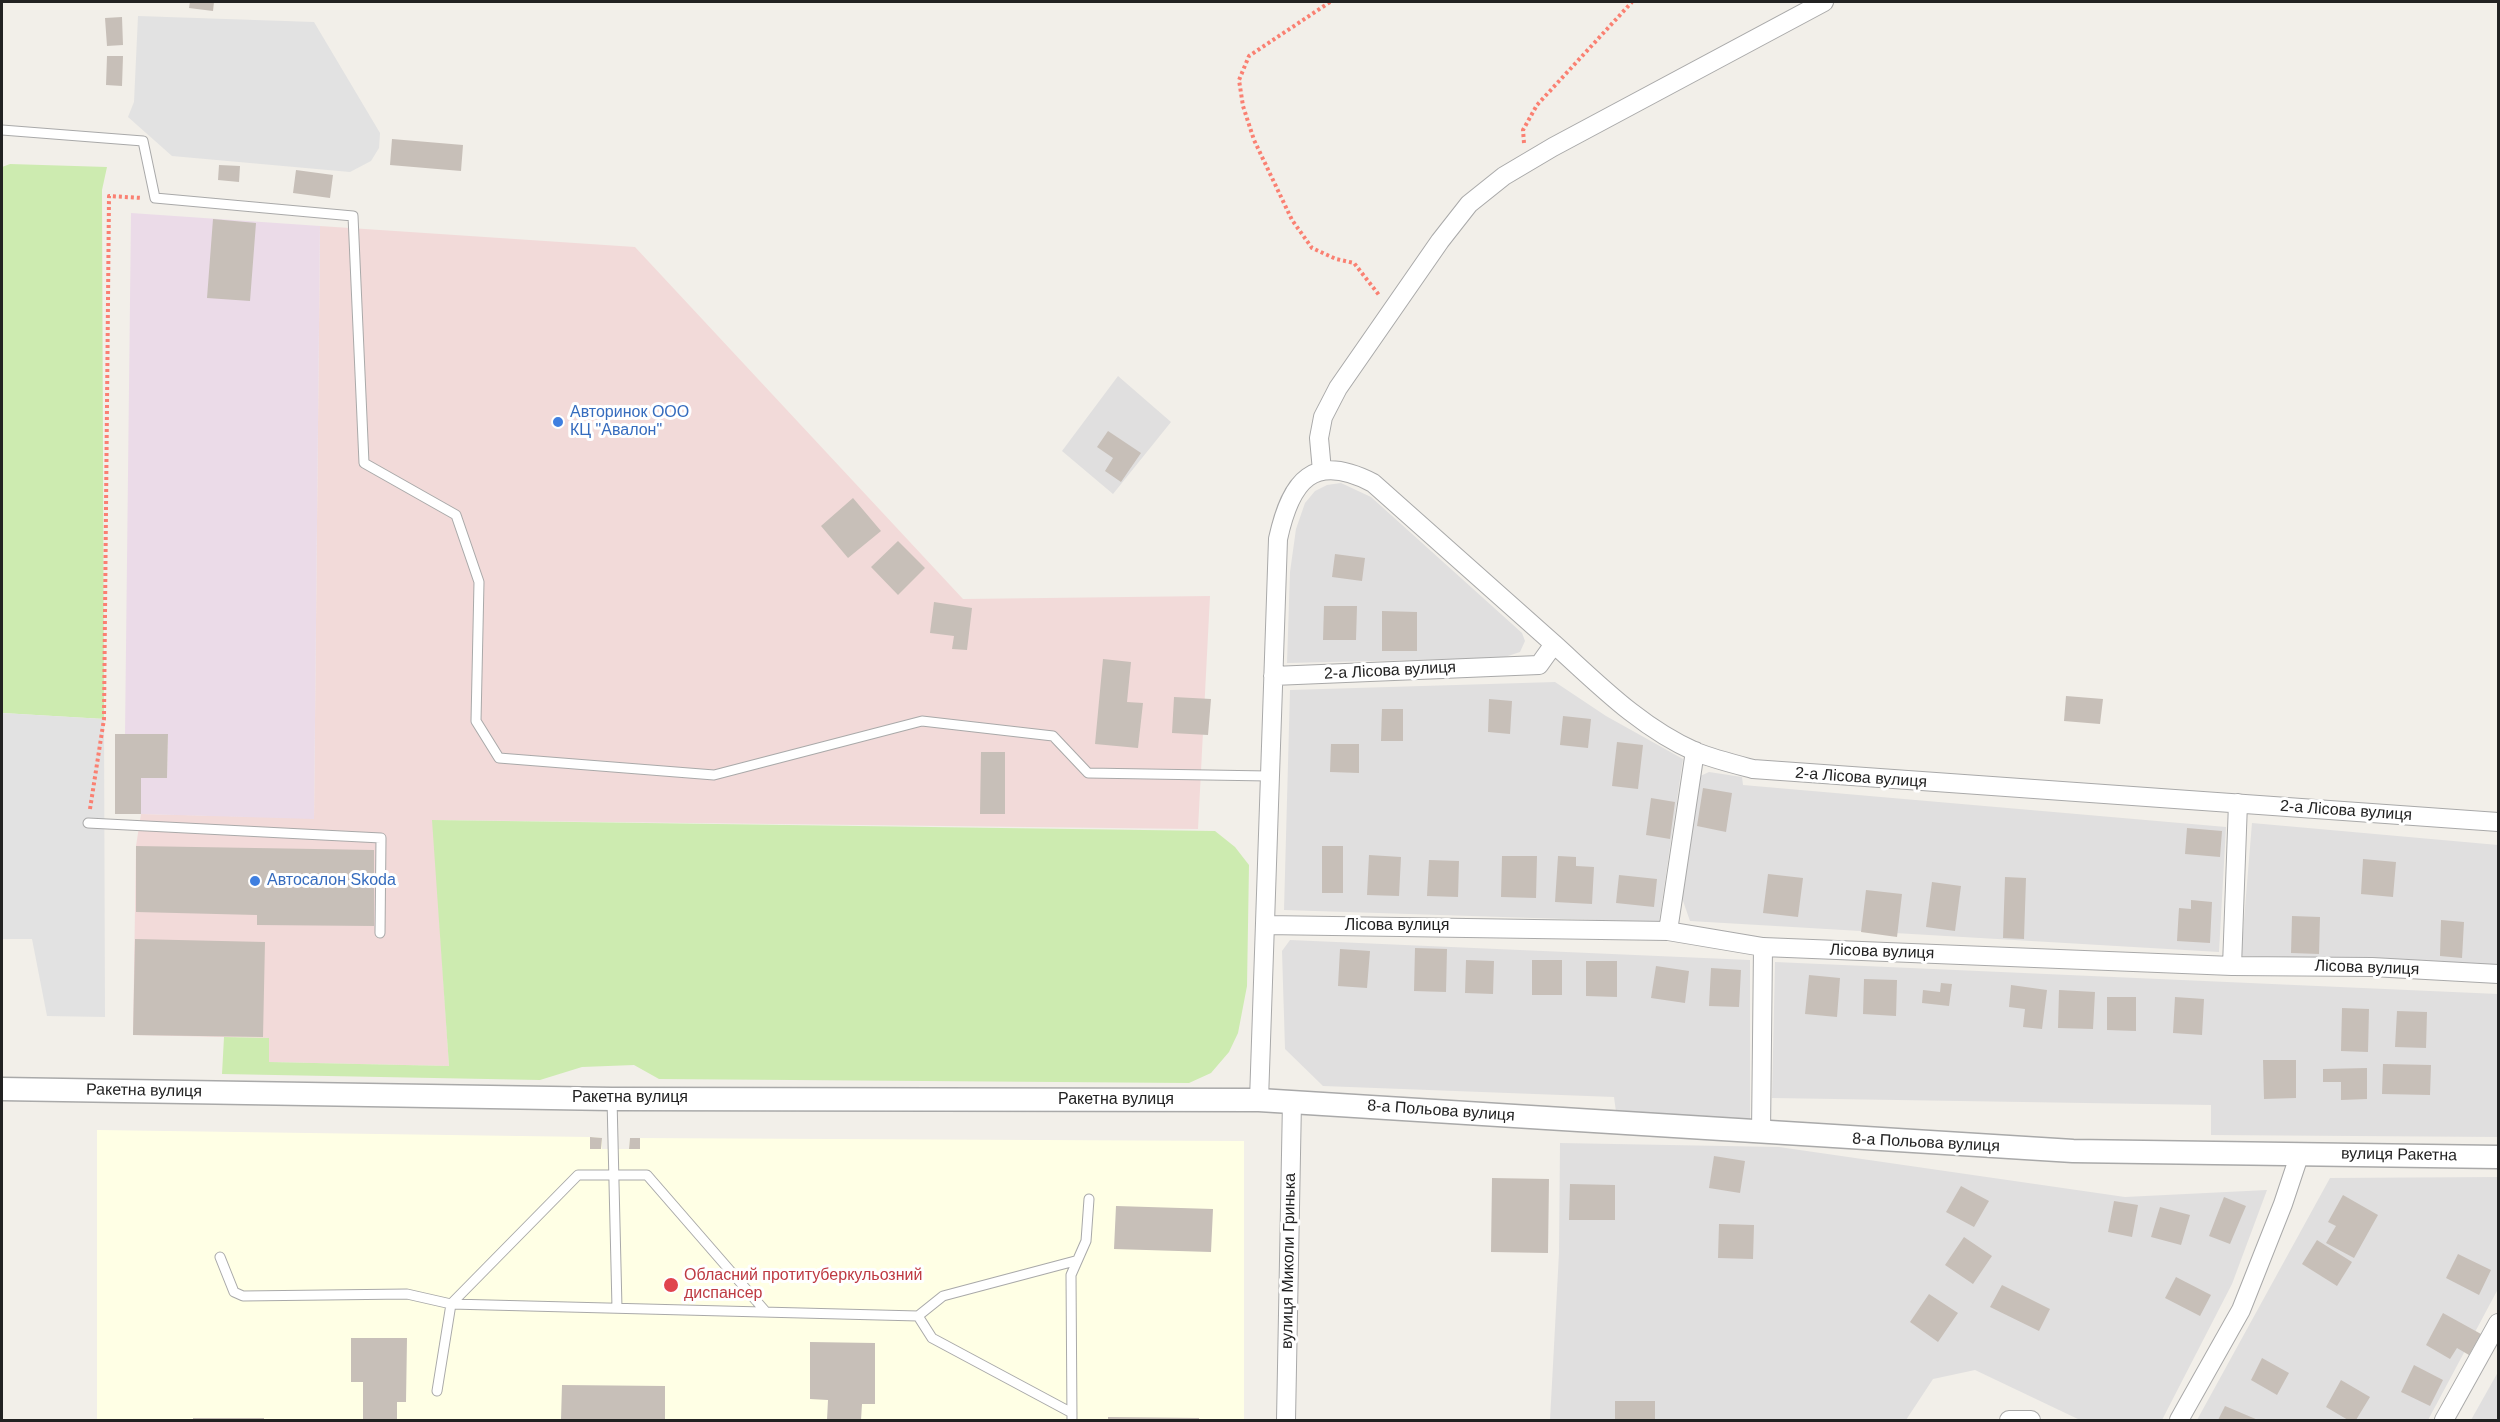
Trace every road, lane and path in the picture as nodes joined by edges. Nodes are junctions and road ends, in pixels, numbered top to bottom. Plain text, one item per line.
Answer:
1 (1330, 2) edge
2 (1632, 2) edge
3 (1824, 2) edge
4 (2, 130) edge
5 (1525, 164) junction
6 (155, 198) junction
7 (1390, 313) junction
8 (1322, 471) junction
9 (1554, 644) junction
10 (1273, 676) junction
11 (1695, 751) junction
12 (1268, 776) junction
13 (2238, 803) junction
14 (2499, 822) edge
15 (88, 823) joint
16 (1266, 925) junction
17 (1668, 931) junction
18 (380, 933) dead end
19 (1763, 947) junction
20 (2232, 966) junction
21 (2499, 974) edge
22 (2, 1089) edge
23 (612, 1099) junction
24 (1259, 1100) junction
25 (1292, 1101) junction
26 (1761, 1133) junction
27 (2300, 1153) junction
28 (2499, 1157) edge
29 (615, 1174) junction
30 (1089, 1199) dead end
31 (220, 1257) dead end
32 (1075, 1261) junction
33 (452, 1304) junction
34 (617, 1308) junction
35 (766, 1312) junction
36 (918, 1316) junction
37 (2499, 1323) edge
38 (436, 1391) dead end
39 (1072, 1417) edge
40 (1286, 1420) edge
41 (2009, 1420) edge
42 (2031, 1420) edge
43 (2179, 1420) edge
44 (2444, 1420) edge

1 - 7 path
2 - 5 path
3 - 5 street
4 - 6 lane
5 - 7 street
6 - 12 lane
6 - 15 path
7 - 8 street
8 - 9 street
8 - 10 street
9 - 10 street, 2-а Лісова вулиця
9 - 11 street, 2-а Лісова вулиця
10 - 12 street
11 - 13 street, 2-а Лісова вулиця
11 - 17 street
12 - 16 street
13 - 14 street, 2-а Лісова вулиця
13 - 20 street
15 - 18 lane
16 - 17 street, Лісова вулиця
16 - 24 street
17 - 19 street, Лісова вулиця
19 - 20 street, Лісова вулиця
19 - 26 street
20 - 21 street, Лісова вулиця
22 - 23 street, Ракетна вулиця
23 - 24 street, Ракетна вулиця
23 - 29 lane
24 - 25 street, 8-а Польова вулиця
25 - 26 street, 8-а Польова вулиця
25 - 40 street, вулиця Миколи Гринька
26 - 27 street, 8-а Польова вулиця
27 - 28 street, вулиця Ракетна
27 - 43 street
29 - 33 lane
29 - 34 lane
29 - 35 lane
30 - 32 lane
31 - 33 lane
32 - 36 lane
32 - 39 lane
33 - 34 lane
33 - 38 lane
34 - 35 lane
35 - 36 lane
36 - 39 lane
37 - 44 street
41 - 42 street

